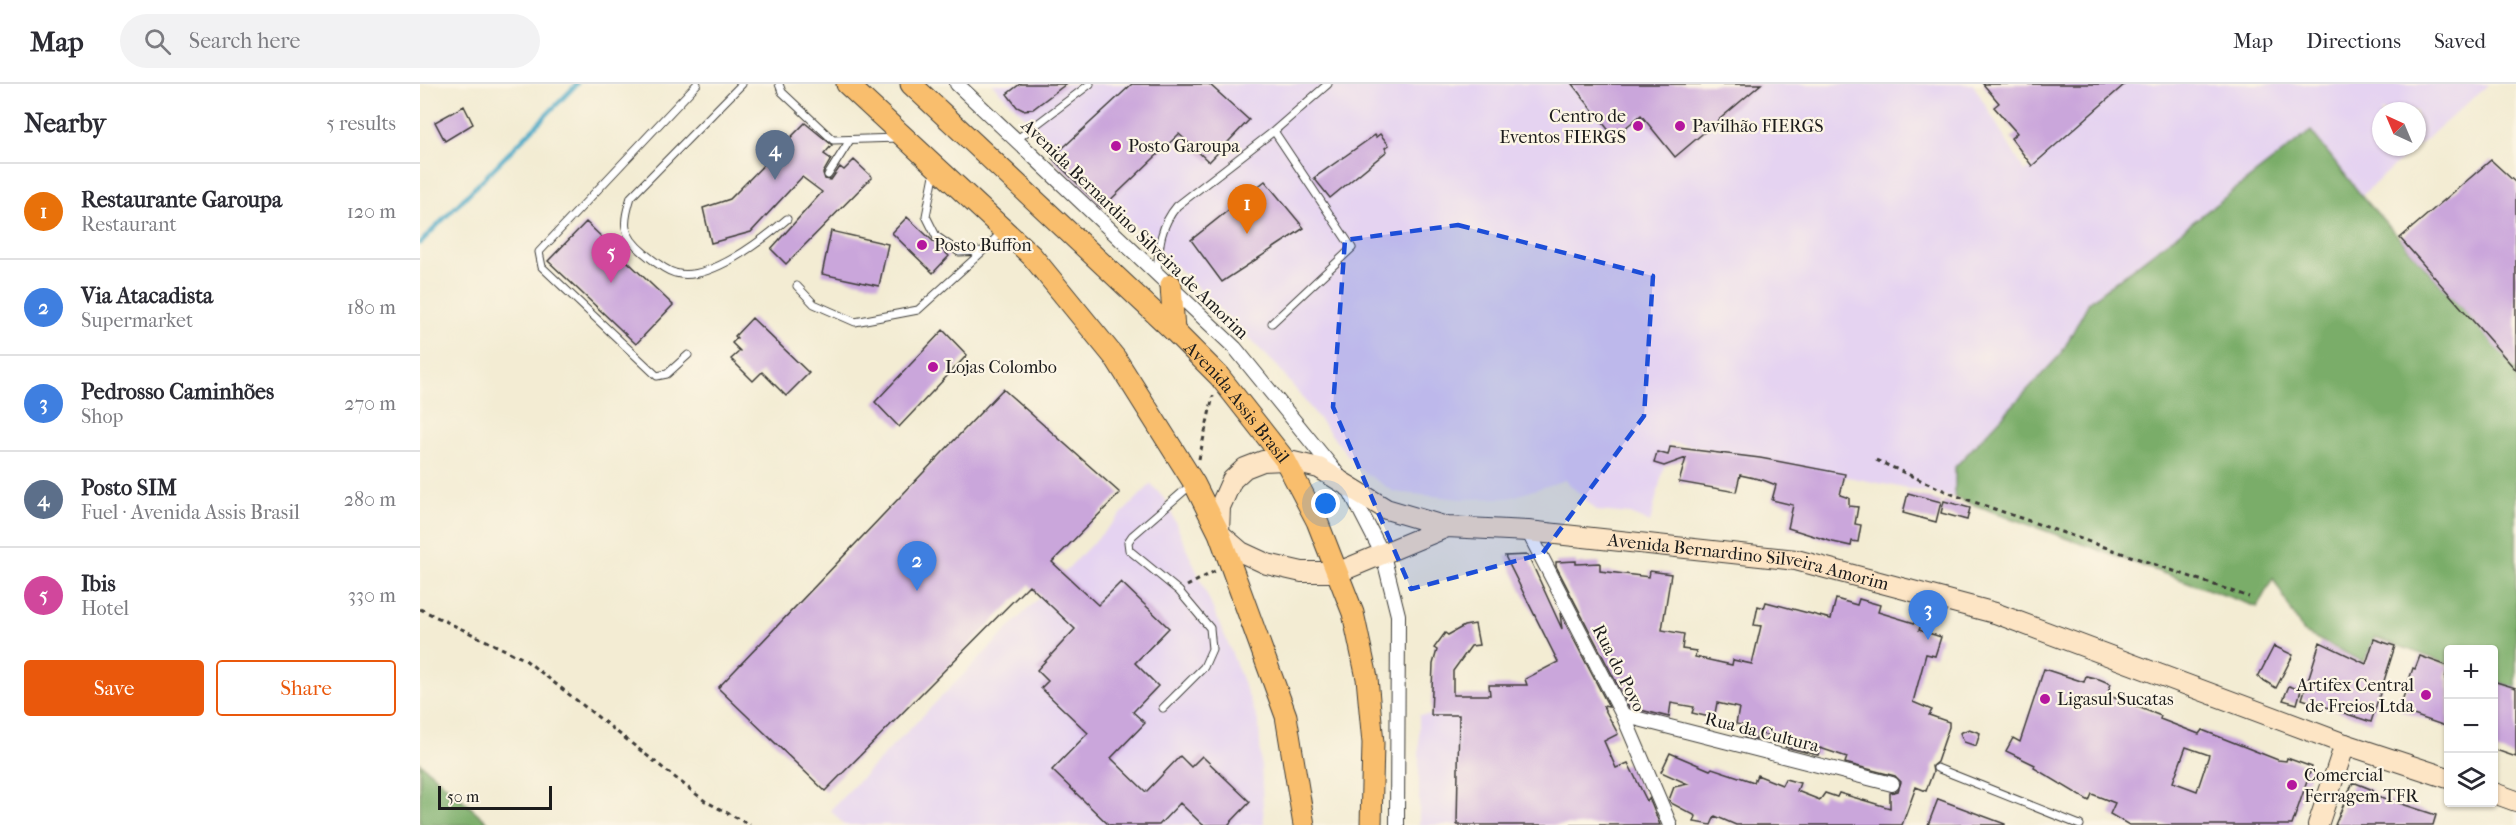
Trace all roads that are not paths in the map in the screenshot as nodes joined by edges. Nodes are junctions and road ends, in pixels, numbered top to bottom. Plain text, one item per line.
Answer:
1 (697, 84) edge
2 (742, 84) edge
3 (779, 84) edge
4 (847, 84) edge
5 (912, 84) edge
6 (957, 84) edge
7 (1090, 84) edge
8 (1328, 84) edge
9 (1274, 131) junction
10 (905, 138) junction
11 (850, 140) junction
12 (1016, 140) junction
13 (935, 166) junction
14 (828, 175) dead end
15 (787, 219) dead end
16 (1004, 230) junction
17 (983, 251) junction
18 (1164, 278) junction
19 (797, 286) dead end
20 (1272, 323) dead end
21 (1174, 331) junction
22 (688, 355) dead end
23 (1285, 460) junction
24 (1194, 483) junction
25 (1348, 487) junction
26 (1448, 527) junction
27 (1528, 531) junction
28 (1219, 533) junction
29 (1383, 555) junction
30 (1339, 572) junction
31 (1163, 708) dead end
32 (1623, 715) junction
33 (2345, 744) junction
34 (1937, 768) dead end
35 (2444, 777) edge
36 (1892, 784) dead end
37 (2498, 795) edge
38 (2516, 801) edge
39 (1304, 825) edge
40 (1371, 825) edge
41 (1397, 825) edge
42 (1670, 825) edge
43 (2080, 825) edge
44 (2318, 825) edge

1 - 22 lane
2 - 15 lane
3 - 11 lane
4 - 10 main road
5 - 21 main road, Avenida Assis Brasil
6 - 12 street, Avenida Bernardino Silveira de Amorim
7 - 12 lane
8 - 9 lane
9 - 18 lane
9 - 20 lane
10 - 11 lane
10 - 13 main road
11 - 14 lane
12 - 18 street, Avenida Bernardino Silveira de Amorim
13 - 16 main road
13 - 17 lane
16 - 17 lane
16 - 24 main road
17 - 19 lane
18 - 21 main road
18 - 25 street, Avenida Bernardino Silveira de Amorim
21 - 23 main road, Avenida Assis Brasil
23 - 25 main road, Avenida Bernardino Silveira Amorim
23 - 28 main road, Avenida Bernardino Silveira Amorim
23 - 30 main road, Avenida Assis Brasil
24 - 28 main road
24 - 31 lane
25 - 26 main road, Avenida Bernardino Silveira Amorim
25 - 29 street, Avenida Bernardino Silveira de Amorim
26 - 27 main road, Avenida Bernardino Silveira Amorim
26 - 29 main road, Avenida Bernardino Silveira Amorim
27 - 32 street, Rua do Povo
27 - 33 main road, Avenida Bernardino Silveira Amorim
28 - 30 main road, Avenida Bernardino Silveira Amorim
28 - 39 main road
29 - 30 main road, Avenida Bernardino Silveira Amorim
29 - 41 street, Avenida Bernardino Silveira de Amorim
30 - 40 main road, Avenida Assis Brasil
32 - 36 street, Rua da Cultura
32 - 42 street, Rua do Povo
33 - 35 main road, Avenida Bernardino Silveira Amorim
33 - 44 main road
34 - 43 lane
37 - 38 main road

